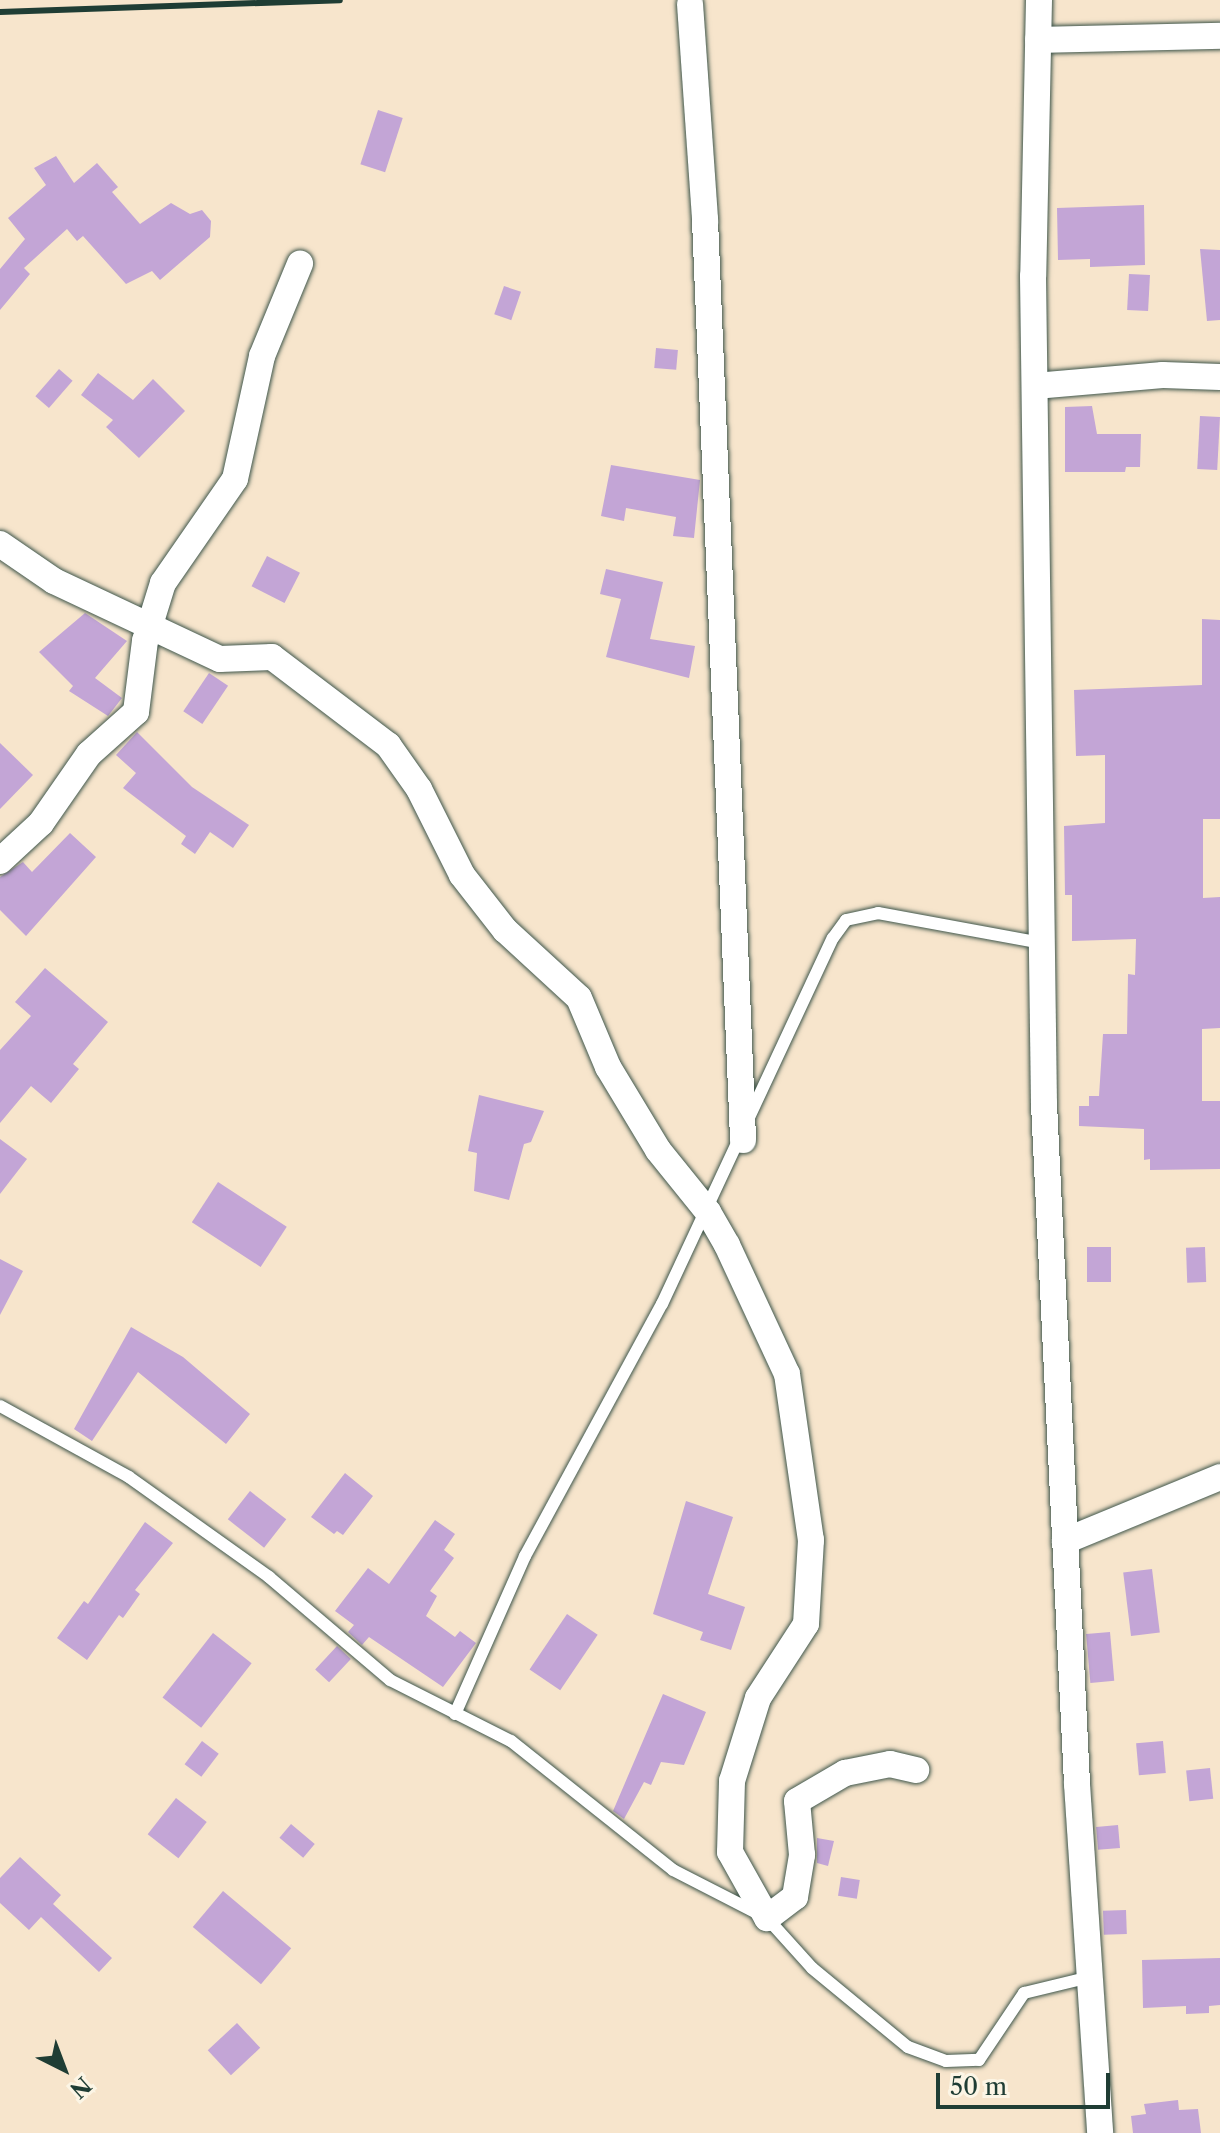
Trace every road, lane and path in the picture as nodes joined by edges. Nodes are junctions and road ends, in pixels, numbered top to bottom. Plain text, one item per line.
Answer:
1 (1039, 0) edge
2 (690, 4) dead end
3 (1220, 36) edge
4 (1038, 40) junction
5 (300, 264) dead end
6 (1220, 377) edge
7 (1035, 386) junction
8 (0, 544) edge
9 (150, 625) junction
10 (0, 861) edge
11 (1042, 943) junction
12 (743, 1140) junction
13 (708, 1212) junction
14 (0, 1406) edge
15 (1220, 1459) edge
16 (1212, 1481) edge
17 (1065, 1541) junction
18 (455, 1714) junction
19 (916, 1770) dead end
20 (767, 1918) junction
21 (1090, 1977) junction
22 (1100, 2133) edge

1 - 4 street
2 - 12 street
3 - 4 street
4 - 7 street
5 - 9 street
6 - 7 street
7 - 11 street
8 - 9 street
9 - 10 street
9 - 13 street
11 - 12 lane
11 - 17 street
12 - 13 lane
13 - 18 lane
13 - 20 street
14 - 18 lane
15 - 16 street
16 - 17 street
17 - 21 street
18 - 20 lane
19 - 20 street
20 - 21 lane
21 - 22 street

